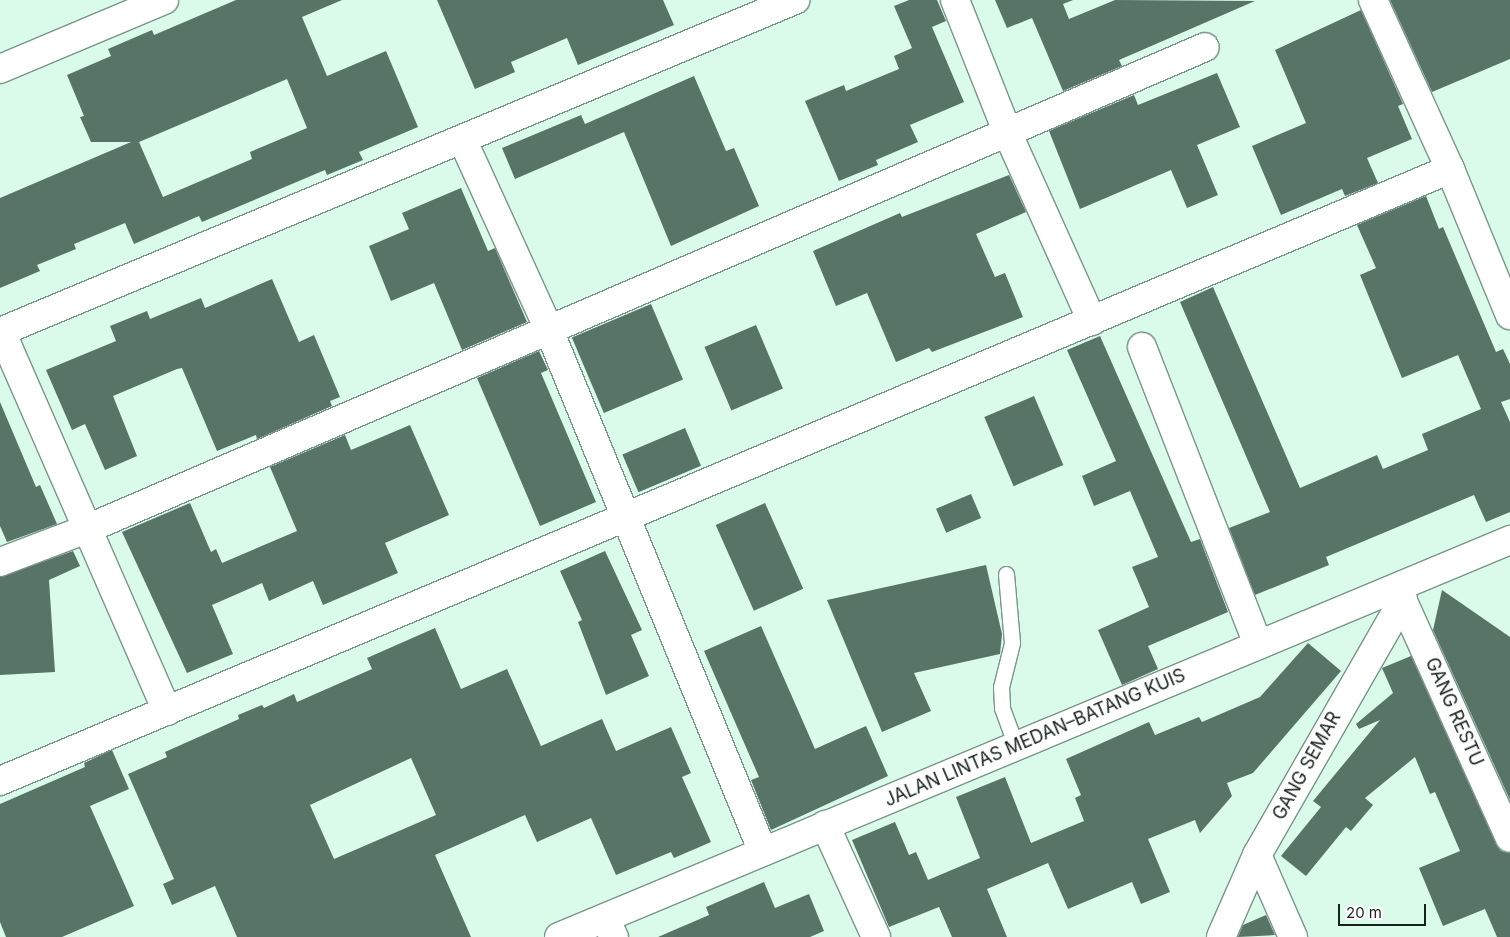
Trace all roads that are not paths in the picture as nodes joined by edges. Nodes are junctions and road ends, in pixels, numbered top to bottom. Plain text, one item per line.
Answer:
1 (164, 0) edge
2 (795, 0) edge
3 (955, 0) edge
4 (1373, 0) edge
5 (1205, 47) dead end
6 (0, 69) edge
7 (1008, 134) junction
8 (463, 141) junction
9 (1450, 168) junction
10 (1510, 315) edge
11 (1092, 321) junction
12 (549, 330) junction
13 (1, 332) edge
14 (1142, 347) dead end
15 (625, 518) junction
16 (87, 529) junction
17 (1509, 544) edge
18 (0, 562) edge
19 (1006, 574) dead end
20 (1391, 594) junction
21 (1268, 640) junction
22 (166, 711) junction
23 (1016, 746) junction
24 (0, 781) edge
25 (826, 826) junction
26 (1510, 838) edge
27 (763, 852) junction
28 (1257, 855) junction
29 (610, 928) edge
30 (559, 937) edge
31 (876, 937) edge
32 (1221, 937) edge
33 (1293, 937) edge

1 - 6 main road
2 - 8 main road
3 - 7 main road
4 - 9 main road
5 - 7 main road
7 - 11 main road
7 - 12 main road
8 - 12 main road
8 - 13 main road
9 - 10 main road
9 - 11 main road
11 - 15 main road
12 - 15 main road
12 - 16 main road
13 - 16 main road
14 - 21 main road
15 - 22 main road
15 - 27 main road
16 - 18 main road
16 - 22 main road
17 - 20 main road, JALAN LINTAS MEDAN–BATANG KUIS
19 - 23 lane
20 - 21 main road, JALAN LINTAS MEDAN–BATANG KUIS
20 - 26 main road, GANG RESTU
20 - 28 main road, GANG SEMAR
21 - 23 main road, JALAN LINTAS MEDAN–BATANG KUIS
22 - 24 main road
23 - 25 main road, JALAN LINTAS MEDAN–BATANG KUIS
25 - 27 main road, JALAN LINTAS MEDAN–BATANG KUIS
25 - 31 main road
27 - 29 main road, JALAN LINTAS MEDAN–BATANG KUIS
28 - 32 main road, GANG SEMAR
28 - 33 main road
29 - 30 main road, JALAN LINTAS MEDAN–BATANG KUIS

